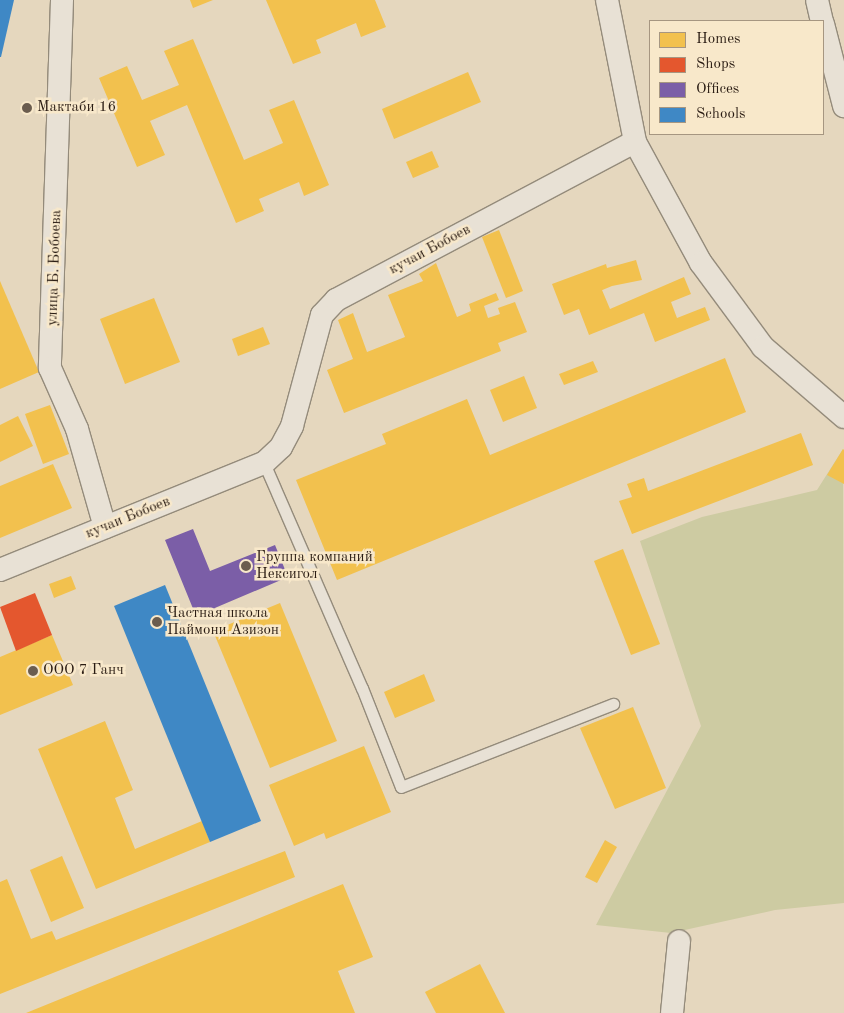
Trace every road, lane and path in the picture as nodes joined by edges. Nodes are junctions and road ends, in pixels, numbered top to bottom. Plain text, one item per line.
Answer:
1 (62, 0) edge
2 (606, 0) edge
3 (817, 0) edge
4 (821, 20) edge
5 (824, 31) edge
6 (844, 106) edge
7 (635, 142) junction
8 (840, 415) edge
9 (264, 463) junction
10 (104, 527) junction
11 (0, 570) edge
12 (613, 704) dead end
13 (679, 941) dead end
14 (672, 1013) edge

1 - 10 street, улица Б. Бобоева
2 - 7 street
3 - 4 street
5 - 6 street
7 - 8 street
7 - 9 street, кучаи Бобоев
9 - 10 street, кучаи Бобоев
9 - 12 lane
10 - 11 street, кучаи Бобоев
13 - 14 street

